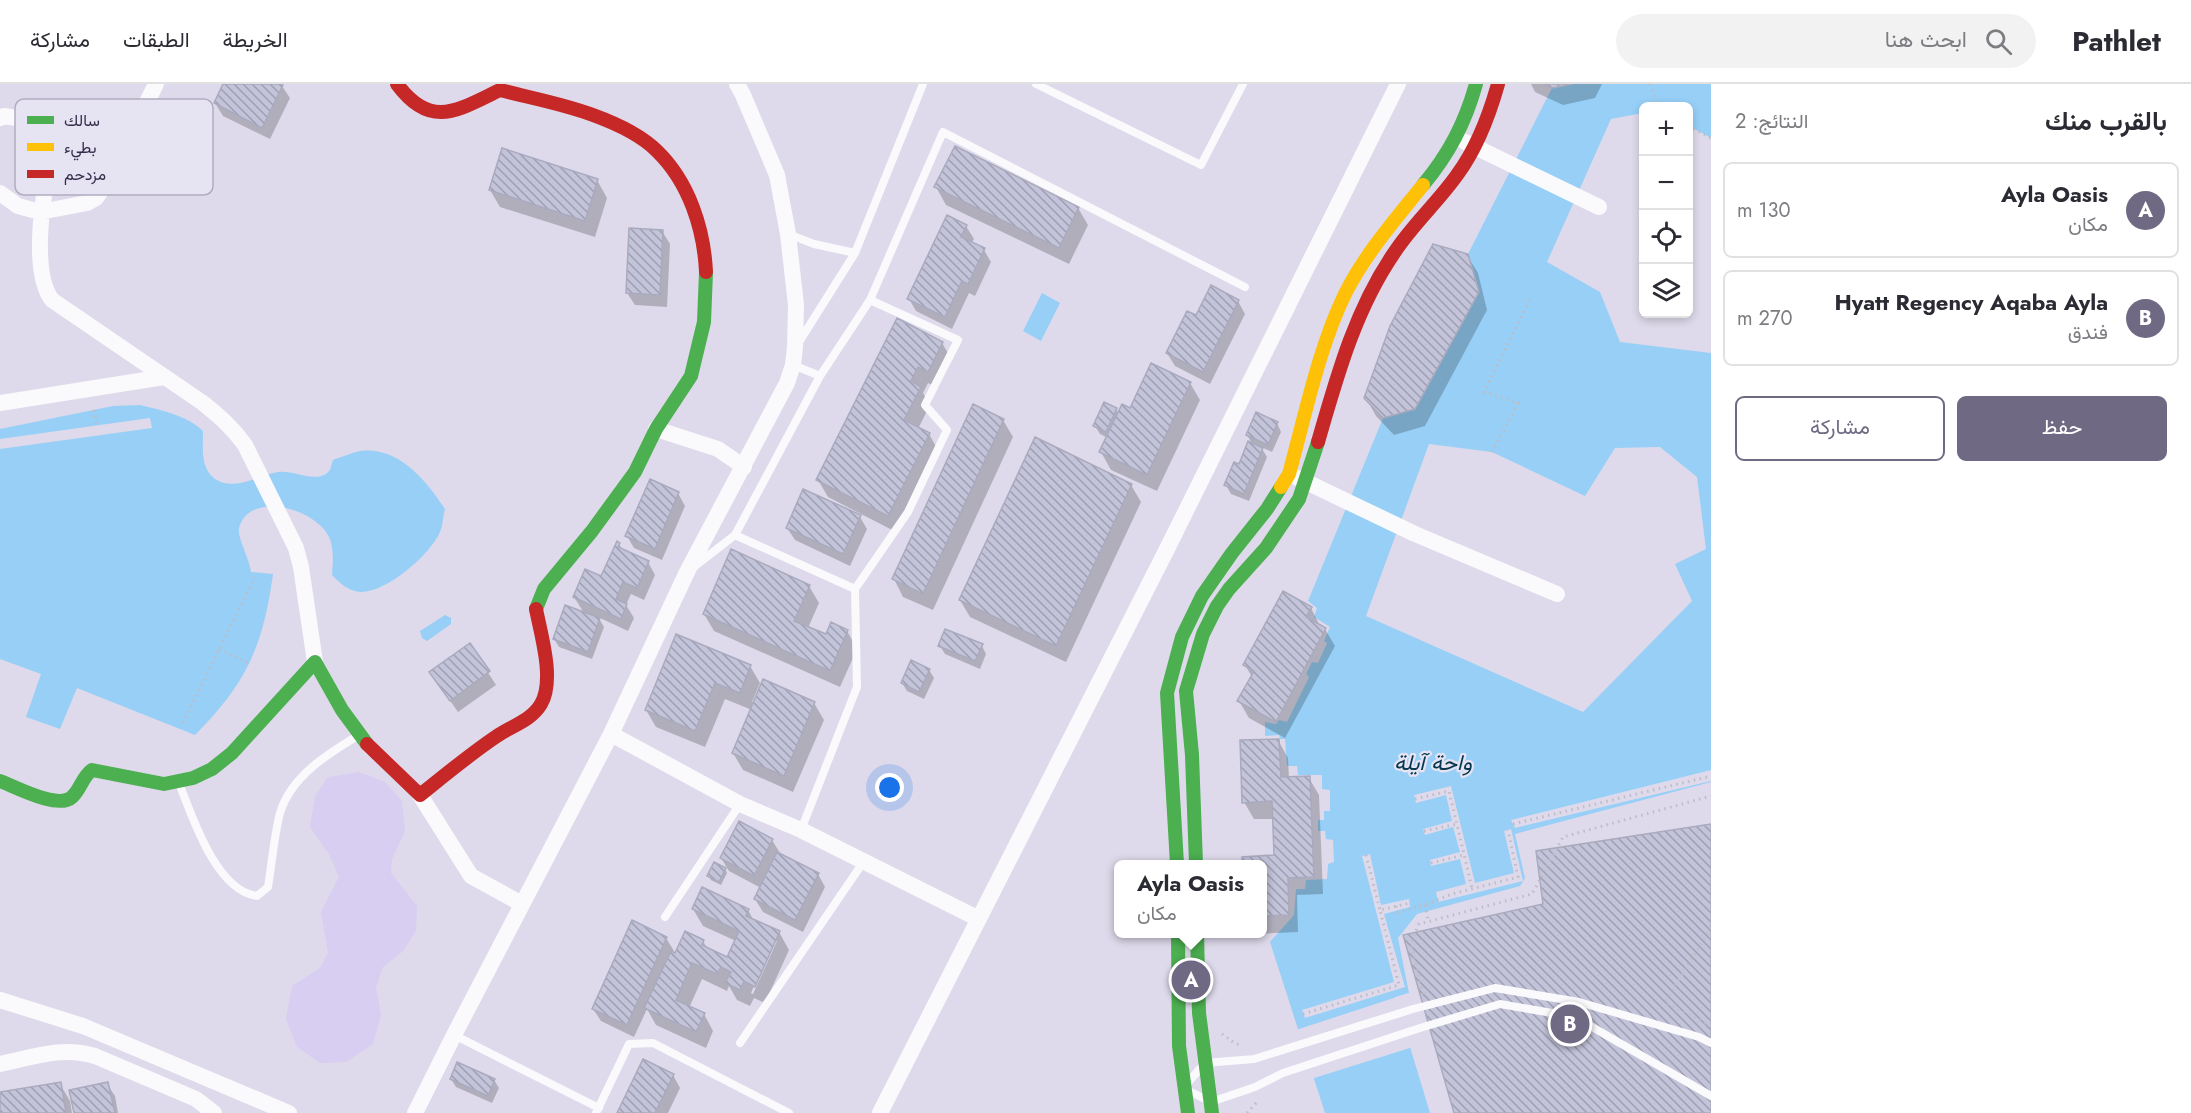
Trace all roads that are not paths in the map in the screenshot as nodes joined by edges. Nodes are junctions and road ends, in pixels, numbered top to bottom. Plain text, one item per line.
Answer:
1 (156, 84) edge
2 (397, 84) edge
3 (737, 84) edge
4 (923, 84) edge
5 (1036, 84) edge
6 (1243, 84) edge
7 (1398, 84) edge
8 (1476, 84) edge
9 (1498, 84) edge
10 (148, 99) edge
11 (0, 118) edge
12 (15, 118) edge
13 (1456, 138) junction
14 (1475, 146) junction
15 (0, 193) edge
16 (43, 195) edge
17 (98, 195) edge
18 (1599, 207) dead end
19 (40, 212) junction
20 (788, 234) junction
21 (855, 253) junction
22 (1245, 287) dead end
23 (870, 300) junction
24 (795, 347) junction
25 (793, 365) junction
26 (820, 376) junction
27 (164, 377) junction
28 (0, 403) edge
29 (656, 429) junction
30 (744, 467) junction
31 (1289, 474) junction
32 (1306, 482) junction
33 (735, 535) junction
34 (687, 572) junction
35 (855, 589) junction
36 (1557, 594) dead end
37 (315, 662) junction
38 (611, 734) junction
39 (359, 735) junction
40 (0, 781) edge
41 (178, 783) junction
42 (420, 795) junction
43 (740, 804) junction
44 (801, 830) junction
45 (1177, 860) edge
46 (1196, 860) edge
47 (864, 861) junction
48 (522, 904) junction
49 (665, 917) dead end
50 (979, 919) junction
51 (1178, 938) edge
52 (1197, 938) edge
53 (1176, 967) junction
54 (1197, 967) junction
55 (0, 1000) edge
56 (454, 1035) junction
57 (740, 1043) dead end
58 (1711, 1043) edge
59 (1205, 1063) junction
60 (0, 1064) edge
61 (1183, 1088) junction
62 (1711, 1096) edge
63 (1211, 1108) edge
64 (597, 1110) edge
65 (214, 1113) edge
66 (289, 1113) edge
67 (415, 1113) edge
68 (789, 1113) edge
69 (880, 1113) edge
70 (1188, 1113) edge

1 - 10 street
2 - 29 street
3 - 20 street
4 - 21 lane
5 - 6 lane
7 - 50 street
8 - 13 street
9 - 14 street
11 - 12 street
13 - 14 street
13 - 31 street
14 - 18 street
14 - 32 street
15 - 19 street
16 - 19 street
17 - 19 street
19 - 27 street
20 - 21 lane
20 - 24 street
21 - 24 lane
22 - 23 lane
23 - 26 lane
23 - 35 lane
24 - 25 street
25 - 26 lane
25 - 30 street
26 - 33 lane
27 - 28 street
27 - 37 street
29 - 30 street
29 - 42 street
30 - 34 street
31 - 32 street
31 - 45 street
32 - 36 street
32 - 46 street
33 - 34 lane
33 - 35 lane
34 - 38 street
35 - 44 lane
37 - 39 street
37 - 41 street
38 - 43 street
38 - 48 street
39 - 41 lane
39 - 42 street
40 - 41 street
42 - 48 street
43 - 44 street
43 - 49 lane
44 - 47 street
47 - 50 street
47 - 57 lane
48 - 56 street
50 - 69 street
51 - 53 street
52 - 54 street
53 - 54 street
53 - 61 street
54 - 59 street
55 - 66 street
56 - 64 lane
56 - 67 street
58 - 59 lane
59 - 61 lane
59 - 63 street
60 - 65 street
61 - 63 lane
61 - 70 street
62 - 63 lane
64 - 68 lane

